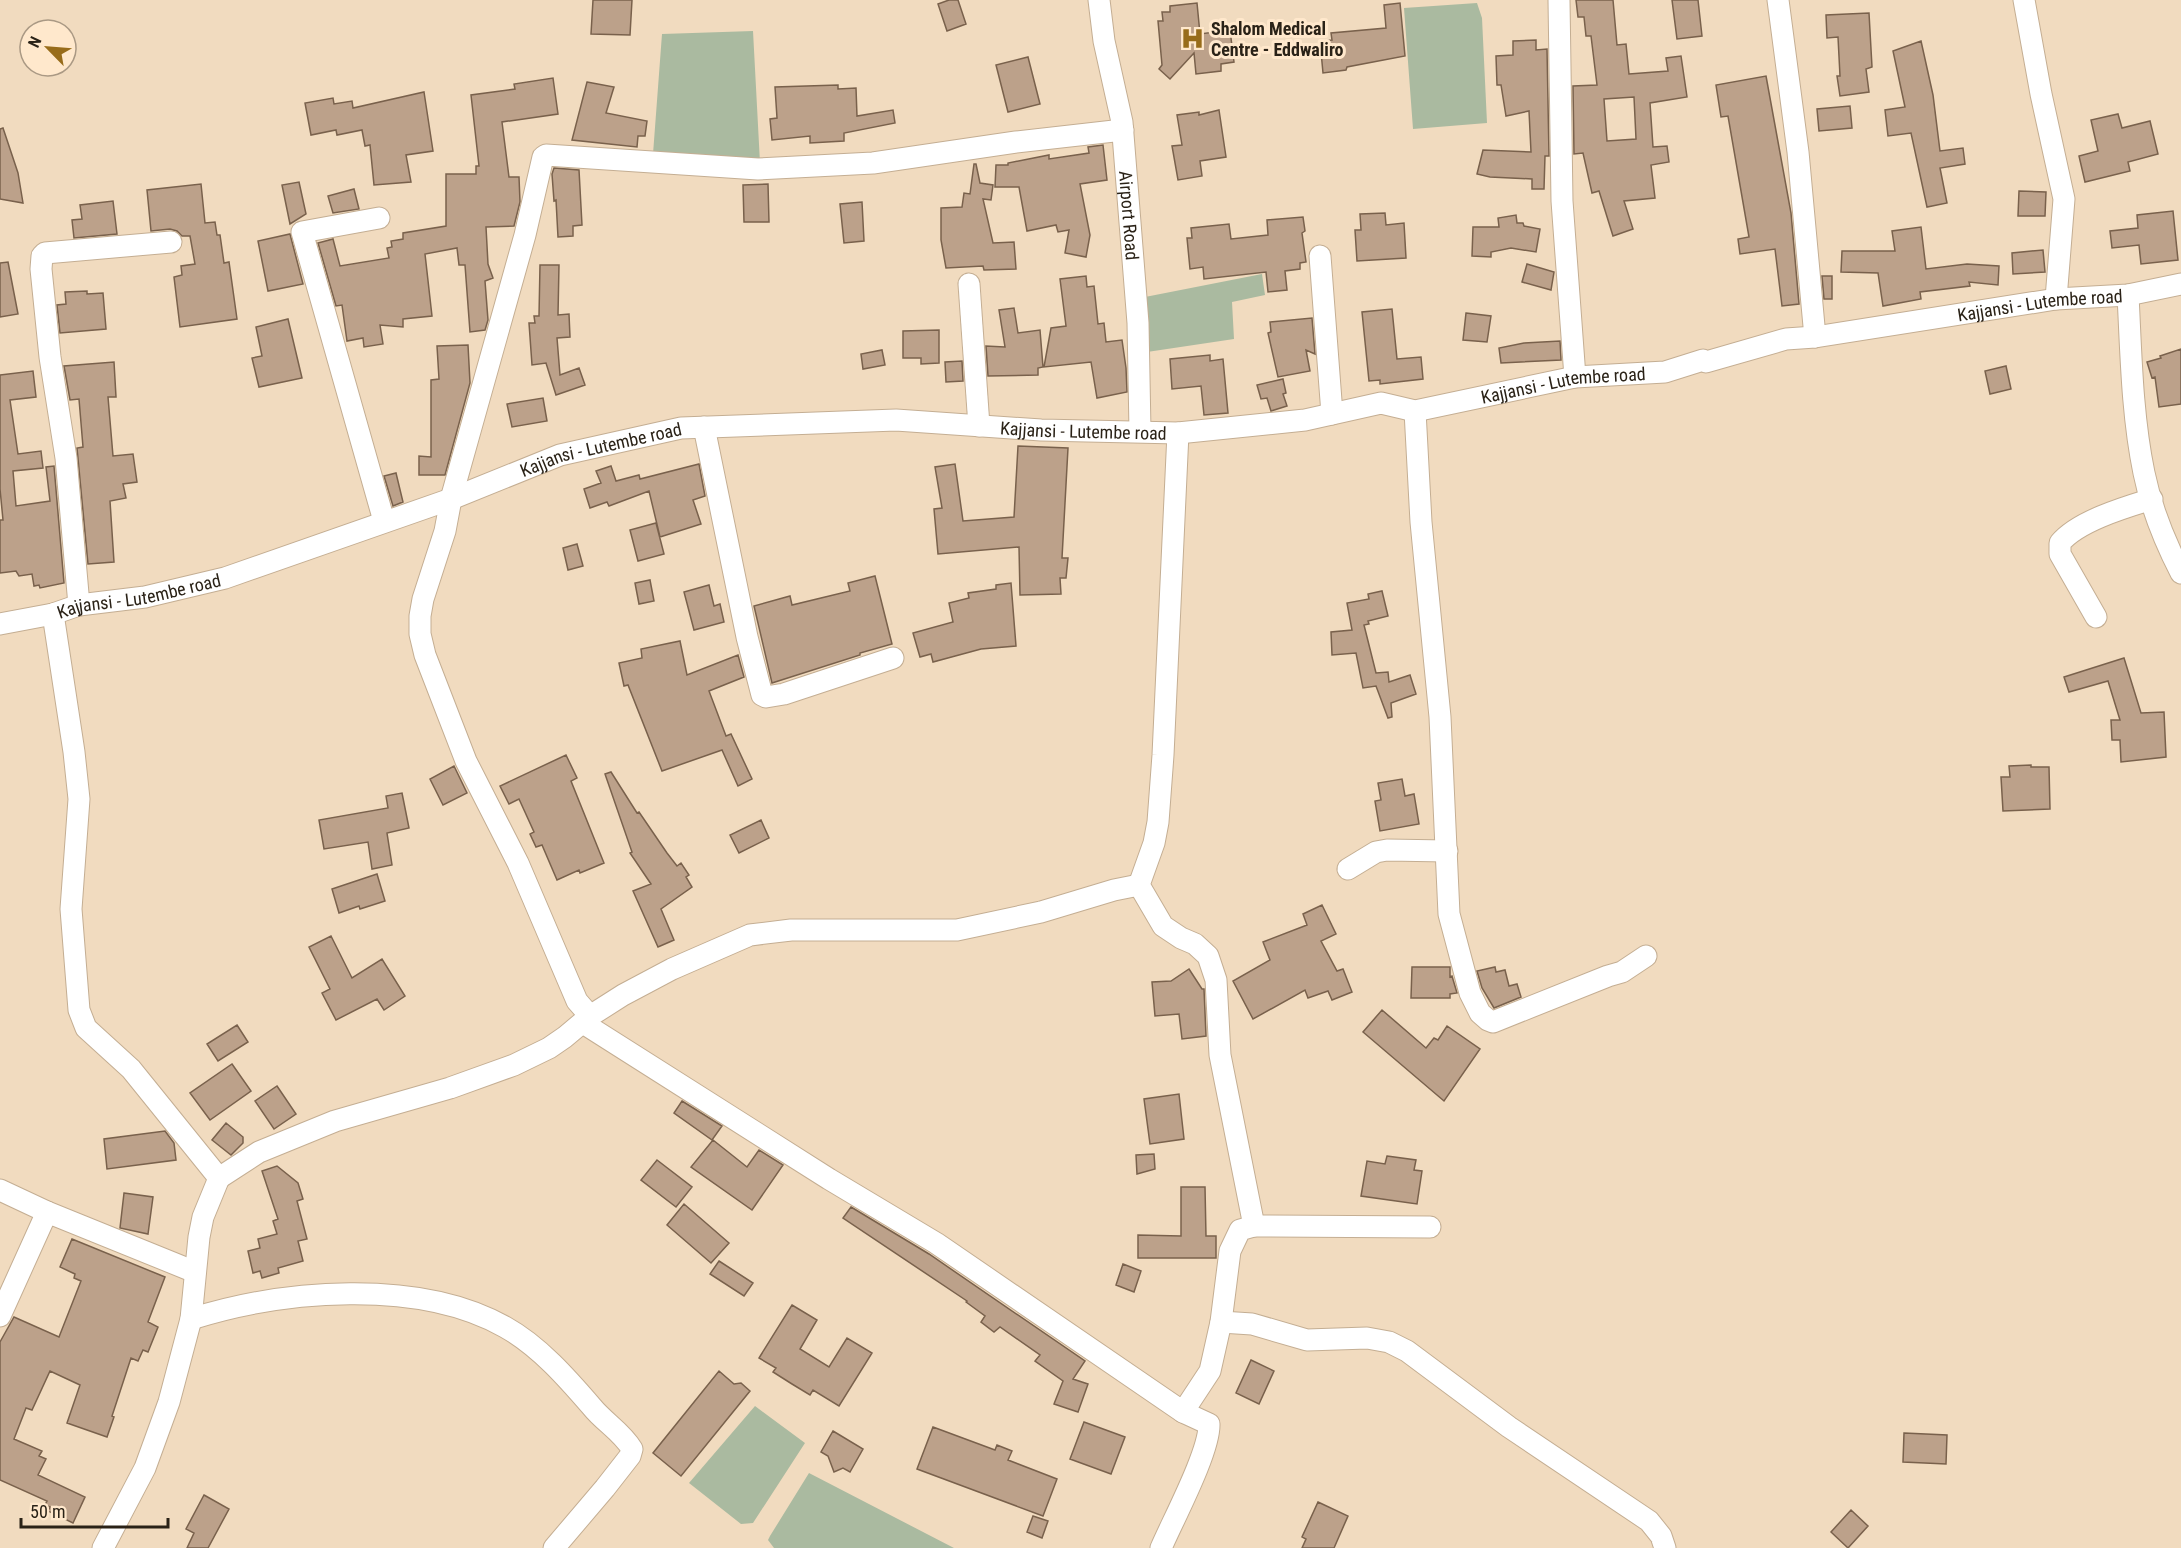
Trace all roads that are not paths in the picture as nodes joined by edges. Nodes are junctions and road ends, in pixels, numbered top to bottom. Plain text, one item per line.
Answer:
1 (1099, 0) edge
2 (1558, 0) edge
3 (1778, 0) edge
4 (2024, 0) edge
5 (1123, 130) junction
6 (379, 218) dead end
7 (171, 242) dead end
8 (1320, 256) dead end
9 (969, 284) dead end
10 (2181, 284) edge
11 (2128, 295) junction
12 (2056, 299) junction
13 (1815, 337) junction
14 (1575, 377) junction
15 (1415, 411) junction
16 (1332, 414) junction
17 (980, 426) junction
18 (704, 427) junction
19 (1140, 431) junction
20 (1178, 433) junction
21 (451, 499) junction
22 (2152, 499) junction
23 (384, 521) junction
24 (2181, 573) edge
25 (79, 606) junction
26 (53, 614) junction
27 (2096, 617) dead end
28 (0, 624) edge
29 (893, 658) dead end
30 (1447, 851) junction
31 (1348, 869) dead end
32 (1139, 885) junction
33 (1646, 956) dead end
34 (586, 1019) junction
35 (219, 1178) junction
36 (0, 1190) edge
37 (47, 1212) junction
38 (1254, 1226) junction
39 (1430, 1227) dead end
40 (195, 1272) junction
41 (0, 1316) edge
42 (191, 1319) junction
43 (1221, 1322) junction
44 (1184, 1412) junction
45 (103, 1548) edge
46 (554, 1548) edge
47 (1161, 1548) edge
48 (1665, 1548) edge

1 - 5 street, Airport Road
2 - 14 street
3 - 13 street
4 - 12 street
5 - 19 street, Airport Road
5 - 21 street
6 - 23 street
7 - 25 street
8 - 16 street
9 - 17 street
10 - 11 street, Kajjansi - Lutembe road
11 - 12 street, Kajjansi - Lutembe road
11 - 22 street
12 - 13 street, Kajjansi - Lutembe road
13 - 14 street, Kajjansi - Lutembe road
14 - 15 street, Kajjansi - Lutembe road
15 - 16 street, Kajjansi - Lutembe road
15 - 30 street
16 - 20 street, Kajjansi - Lutembe road
17 - 18 street, Kajjansi - Lutembe road
17 - 19 street, Kajjansi - Lutembe road
18 - 21 street, Kajjansi - Lutembe road
18 - 29 street
19 - 20 street, Kajjansi - Lutembe road
20 - 32 street
21 - 23 street, Kajjansi - Lutembe road
21 - 34 street
22 - 24 street
22 - 27 street
23 - 25 street, Kajjansi - Lutembe road
25 - 26 street, Kajjansi - Lutembe road
26 - 28 street, Kajjansi - Lutembe road
26 - 35 street
30 - 31 street
30 - 33 street
32 - 34 street
32 - 38 street
34 - 35 street
34 - 44 street
35 - 40 street
36 - 37 street
37 - 40 street
37 - 41 street
38 - 39 street
38 - 43 street
40 - 42 street
42 - 45 street
42 - 46 street
43 - 44 street
43 - 48 street
44 - 47 street

